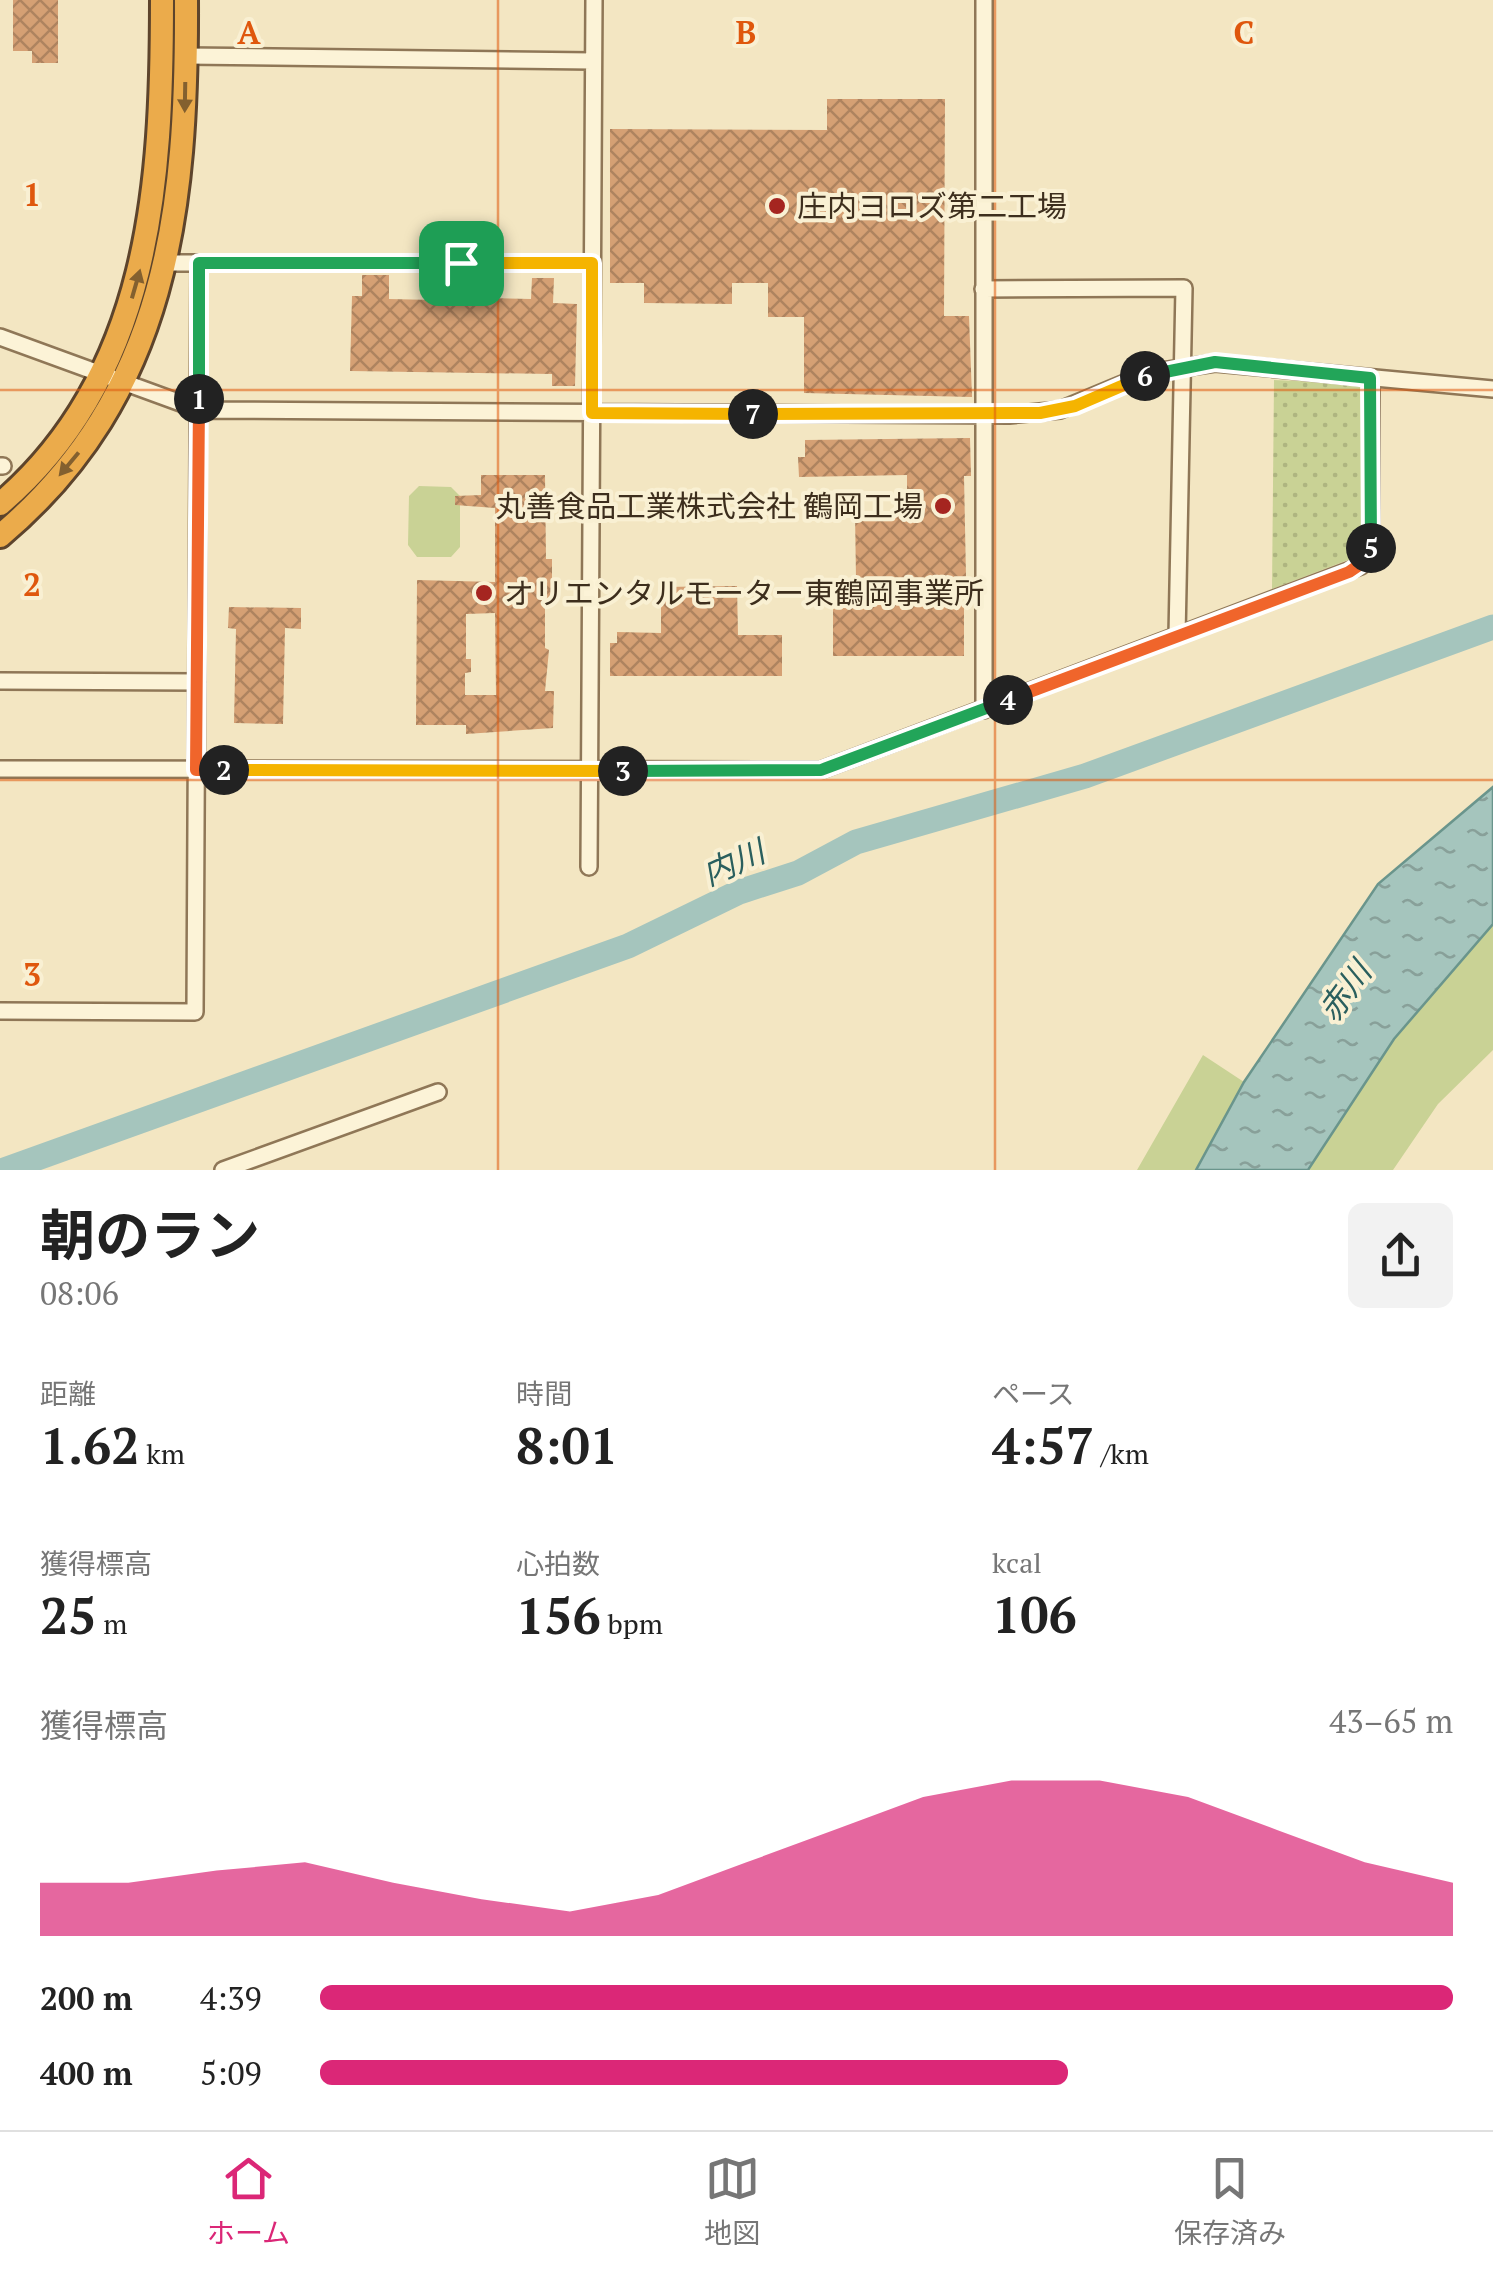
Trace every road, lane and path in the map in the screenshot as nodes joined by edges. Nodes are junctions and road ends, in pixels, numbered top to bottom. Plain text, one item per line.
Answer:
1 (162, 0) edge
2 (186, 0) edge
3 (594, 0) edge
4 (984, 0) edge
5 (186, 56) junction
6 (592, 61) junction
7 (167, 263) junction
8 (199, 263) junction
9 (592, 263) junction
10 (984, 289) junction
11 (0, 337) edge
12 (1179, 366) junction
13 (99, 374) junction
14 (1370, 378) junction
15 (123, 384) junction
16 (1493, 389) edge
17 (200, 410) junction
18 (592, 413) junction
19 (983, 415) junction
20 (0, 504) edge
21 (0, 536) edge
22 (1177, 636) junction
23 (0, 681) edge
24 (197, 682) junction
25 (984, 710) junction
26 (0, 769) edge
27 (196, 770) junction
28 (590, 771) junction
29 (589, 868) dead end
30 (0, 1011) edge
31 (438, 1092) dead end
32 (223, 1170) edge

13 -> 1 highway
2 - 5 highway
3 - 6 street
4 - 10 street
5 - 6 street
5 -> 7 highway
6 - 9 street
7 - 8 street
7 - 15 highway
8 - 9 street
8 - 17 street
9 - 18 street
10 - 12 street
10 - 19 street
11 - 13 street
12 - 14 street
12 - 19 street
12 - 22 street
13 - 15 street
13 - 20 highway
14 - 16 street
14 - 22 street
15 - 17 street
15 -> 21 highway
17 - 18 street
17 - 24 street
18 - 19 street
18 - 28 street
19 - 25 street
22 - 25 street
23 - 24 street
24 - 27 street
25 - 28 street
26 - 27 street
27 - 28 street
27 - 30 street
28 - 29 street
31 - 32 street

